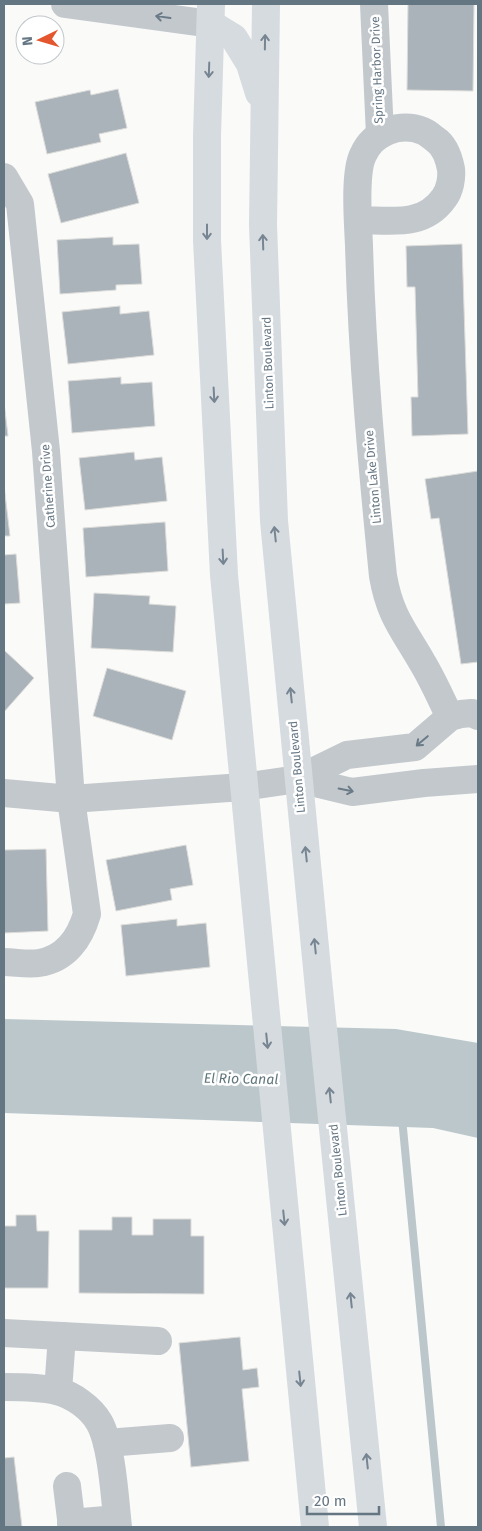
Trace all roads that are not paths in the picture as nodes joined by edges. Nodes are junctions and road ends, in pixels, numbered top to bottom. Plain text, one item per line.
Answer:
1 (65, 4) edge
2 (266, 4) edge
3 (374, 4) edge
4 (211, 14) edge
5 (264, 108) junction
6 (380, 136) junction
7 (4, 178) edge
8 (358, 220) junction
9 (478, 716) edge
10 (450, 717) junction
11 (298, 779) junction
12 (478, 779) edge
13 (244, 787) junction
14 (4, 793) edge
15 (71, 799) junction
16 (4, 962) edge
17 (4, 1333) edge
18 (62, 1336) junction
19 (158, 1341) dead end
20 (4, 1386) edge
21 (58, 1391) junction
22 (170, 1438) dead end
23 (107, 1443) junction
24 (67, 1486) dead end
25 (117, 1523) edge
26 (72, 1525) edge
27 (314, 1527) edge
28 (373, 1527) edge

4 -> 1 street
5 -> 2 main road, Linton Boulevard
3 - 6 street, Spring Harbor Drive
4 - 5 main road
4 -> 13 main road
11 -> 5 main road, Linton Boulevard
6 - 8 street, Linton Lake Drive
6 - 8 street, Linton Lake Drive
7 - 15 street, Catherine Drive
8 - 10 street, Linton Lake Drive
9 - 10 street
10 -> 11 street
11 -> 12 street
11 - 13 street
28 -> 11 main road, Linton Boulevard
13 - 15 street
13 -> 27 main road
14 - 15 street
15 - 16 street, Catherine Drive
17 - 18 street
18 - 19 street
18 - 21 street
20 - 21 street
21 - 23 street
22 - 23 street
23 - 25 street
24 - 26 street
25 - 26 street

